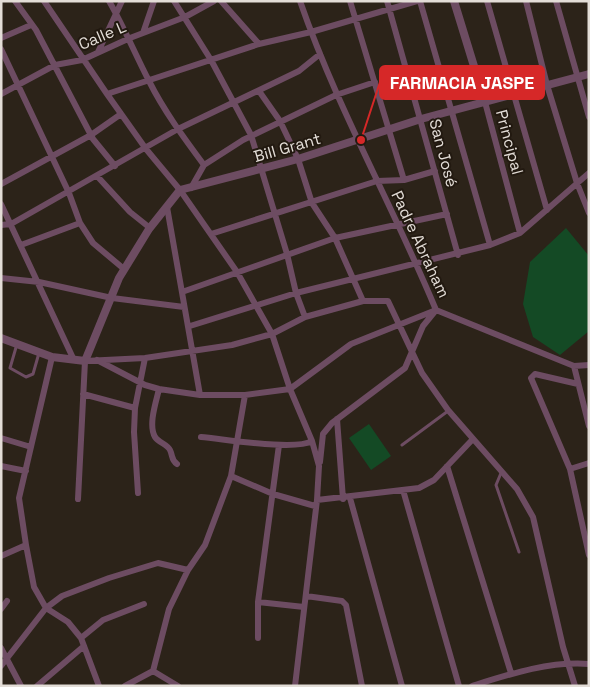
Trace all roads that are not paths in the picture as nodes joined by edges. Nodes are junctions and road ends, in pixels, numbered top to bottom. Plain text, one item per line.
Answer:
1 (15, 1) edge
2 (44, 1) edge
3 (109, 1) edge
4 (122, 1) edge
5 (154, 1) edge
6 (174, 1) edge
7 (214, 1) edge
8 (221, 1) edge
9 (300, 1) edge
10 (350, 1) edge
11 (387, 1) edge
12 (419, 1) edge
13 (454, 1) edge
14 (487, 1) edge
15 (526, 1) edge
16 (556, 1) edge
17 (390, 10) junction
18 (116, 15) junction
19 (185, 17) junction
20 (355, 18) junction
21 (31, 24) junction
22 (311, 32) junction
23 (143, 33) junction
24 (1, 38) edge
25 (130, 38) junction
26 (259, 44) junction
27 (1, 49) edge
28 (98, 53) junction
29 (320, 54) junction
30 (82, 60) junction
31 (211, 60) junction
32 (55, 65) junction
33 (589, 74) edge
34 (578, 77) junction
35 (149, 82) junction
36 (375, 82) junction
37 (17, 84) junction
38 (547, 85) junction
39 (258, 91) junction
40 (1, 94) edge
41 (107, 94) junction
42 (336, 95) junction
43 (513, 95) junction
44 (485, 102) junction
45 (234, 104) junction
46 (450, 111) junction
47 (121, 114) junction
48 (589, 117) edge
49 (421, 119) junction
50 (280, 121) junction
51 (178, 130) junction
52 (390, 130) junction
53 (91, 135) junction
54 (251, 136) junction
55 (359, 140) junction
56 (146, 149) junction
57 (51, 156) junction
58 (298, 159) junction
59 (204, 165) junction
60 (115, 166) junction
61 (261, 168) junction
62 (435, 171) junction
63 (589, 173) edge
64 (97, 176) junction
65 (404, 180) junction
66 (377, 181) junction
67 (577, 183) junction
68 (1, 184) edge
69 (191, 188) junction
70 (180, 190) junction
71 (69, 192) junction
72 (586, 202) edge
73 (312, 203) junction
74 (1, 204) edge
75 (167, 207) junction
76 (547, 210) junction
77 (589, 213) edge
78 (275, 214) junction
79 (447, 214) junction
80 (80, 223) junction
81 (11, 224) junction
82 (397, 224) junction
83 (1, 225) edge
84 (150, 228) junction
85 (520, 233) junction
86 (211, 234) junction
87 (335, 238) junction
88 (21, 245) junction
89 (490, 245) junction
90 (287, 254) junction
91 (458, 255) junction
92 (417, 265) junction
93 (124, 269) junction
94 (237, 272) junction
95 (1, 278) edge
96 (353, 278) junction
97 (39, 282) junction
98 (182, 292) junction
99 (296, 293) junction
100 (112, 298) junction
101 (363, 301) junction
102 (184, 307) junction
103 (257, 307) junction
104 (436, 310) junction
105 (306, 317) junction
106 (399, 324) junction
107 (190, 326) junction
108 (272, 334) junction
109 (1, 338) edge
110 (17, 344) junction
111 (191, 350) junction
112 (39, 352) junction
113 (413, 354) junction
114 (52, 357) junction
115 (73, 358) junction
116 (145, 358) junction
117 (85, 360) junction
118 (97, 360) junction
119 (589, 365) edge
120 (574, 366) junction
121 (141, 382) junction
122 (578, 384) junction
123 (159, 389) junction
124 (290, 389) junction
125 (83, 394) junction
126 (200, 394) junction
127 (245, 395) junction
128 (135, 408) junction
129 (448, 410) junction
130 (337, 419) junction
131 (589, 426) edge
132 (201, 437) dead end
133 (1, 438) edge
134 (238, 440) junction
135 (472, 440) junction
136 (312, 441) junction
137 (279, 445) junction
138 (402, 445) dead end
139 (31, 447) junction
140 (589, 463) edge
141 (177, 464) dead end
142 (1, 466) edge
143 (319, 466) junction
144 (447, 466) junction
145 (570, 469) junction
146 (26, 471) junction
147 (501, 473) junction
148 (231, 476) junction
149 (403, 490) junction
150 (138, 493) dead end
151 (273, 494) junction
152 (347, 498) junction
153 (78, 499) dead end
154 (316, 503) junction
155 (26, 545) junction
156 (519, 552) dead end
157 (589, 555) edge
158 (1, 556) edge
159 (188, 570) junction
160 (306, 596) junction
161 (7, 602) dead end
162 (258, 602) junction
163 (144, 604) dead end
164 (304, 607) junction
165 (46, 608) junction
166 (1, 609) edge
167 (81, 638) junction
168 (258, 638) dead end
169 (84, 646) junction
170 (1, 648) edge
171 (7, 660) junction
172 (568, 662) junction
173 (589, 664) edge
174 (1, 666) edge
175 (154, 671) junction
176 (511, 673) junction
177 (21, 686) edge
178 (37, 686) edge
179 (99, 686) edge
180 (124, 686) edge
181 (178, 686) edge
182 (295, 686) edge
183 (362, 686) edge
184 (402, 686) edge
185 (460, 686) edge
186 (472, 686) edge
187 (575, 686) edge

1 - 21 street
2 - 30 street
3 - 18 street
4 - 18 street
5 - 23 street
6 - 19 street
7 - 19 street, Calle L
8 - 26 street
9 - 22 street, Padre Abraham
10 - 20 street
11 - 17 street, San José
12 - 17 street
12 - 46 street
13 - 44 street, Principal
14 - 43 street
15 - 38 street
16 - 34 street
17 - 20 street
17 - 49 street, San José
18 - 25 street
18 - 28 street
19 - 23 street, Calle L
19 - 31 street
20 - 22 street
20 - 36 street
21 - 24 street
21 - 32 street
22 - 26 street
22 - 29 street, Padre Abraham
23 - 25 street, Calle L
25 - 28 street, Calle L
25 - 35 street
26 - 31 street
27 - 37 street
28 - 30 street, Calle L
29 - 39 street
29 - 42 street, Padre Abraham
30 - 32 street, Calle L
30 - 41 street
31 - 35 street
31 - 45 street
32 - 37 street, Calle L
32 - 53 street
33 - 34 street, Bill Grant
34 - 38 street, Bill Grant
34 - 48 street
35 - 41 street
35 - 51 street
36 - 42 street
36 - 52 street
37 - 40 street, Calle L
37 - 57 street
38 - 43 street, Bill Grant
38 - 67 street
39 - 45 street
39 - 50 street
41 - 47 street
42 - 50 street
42 - 55 street, Padre Abraham
43 - 44 street, Bill Grant
43 - 76 street
44 - 46 street, Bill Grant
44 - 85 street, Principal
45 - 51 street
45 - 54 street
46 - 49 street, Bill Grant
46 - 89 street
47 - 53 street
47 - 56 street
49 - 52 street, Bill Grant
49 - 62 street, San José
50 - 54 street
50 - 58 street
51 - 56 street
51 - 59 street
52 - 55 street, Bill Grant
52 - 65 street
53 - 57 street
53 - 60 street
54 - 59 street
54 - 61 street
55 - 58 street, Bill Grant
55 - 66 street, Padre Abraham
56 - 60 street
56 - 70 street
57 - 68 street
57 - 71 street
58 - 61 street, Bill Grant
58 - 73 street
59 - 69 street
60 - 64 street
61 - 69 street, Bill Grant
61 - 78 street
62 - 65 street
62 - 79 street, San José
63 - 67 street
64 - 71 street
64 - 84 street
65 - 66 street
66 - 73 street
66 - 82 street, Padre Abraham
67 - 72 street
67 - 76 street
69 - 70 street, Bill Grant
70 - 75 street
70 - 86 street
71 - 80 street
71 - 81 street
72 - 77 street
73 - 78 street
73 - 87 street
74 - 81 street
75 - 84 street
75 - 98 street
76 - 85 street
78 - 86 street
78 - 90 street
79 - 82 street
79 - 91 street, San José
80 - 88 street
80 - 93 street
81 - 83 street
81 - 88 street
82 - 87 street
82 - 92 street, Padre Abraham
84 - 93 street
85 - 89 street
86 - 94 street
87 - 90 street
87 - 96 street
88 - 97 street
89 - 91 street
90 - 94 street
90 - 99 street
91 - 92 street
92 - 96 street
92 - 104 street, Padre Abraham
93 - 100 street
94 - 98 street
94 - 103 street
95 - 97 street
96 - 99 street
96 - 101 street
97 - 100 street
97 - 115 street
98 - 102 street
99 - 103 street
99 - 105 street
100 - 102 street
100 - 117 street
101 - 105 street
101 - 106 street
102 - 107 street
103 - 107 street
103 - 108 street
104 - 106 street
104 - 113 street, Padre Abraham
104 - 120 street
105 - 108 street
106 - 113 street
106 - 124 street
107 - 111 street
108 - 111 street
108 - 124 street
109 - 110 street
110 - 112 street
110 - 112 lane
111 - 116 street
111 - 126 street
112 - 114 street
113 - 129 street
113 - 130 street, Padre Abraham
114 - 115 street
114 - 139 street
115 - 117 street
116 - 118 street
116 - 121 street
117 - 118 street
117 - 125 street
118 - 121 street
119 - 120 street
120 - 122 street
121 - 123 street
121 - 128 street
122 - 131 street
122 - 145 street
123 - 126 street
123 - 141 street
124 - 127 street
124 - 136 street
125 - 128 street
125 - 153 street
126 - 127 street
127 - 134 street
128 - 150 street
129 - 135 street
129 - 138 lane
130 - 143 street, Padre Abraham
130 - 152 street
132 - 134 street
133 - 139 street
134 - 137 street
134 - 148 street
135 - 144 street
135 - 147 street
136 - 137 street
136 - 143 street
137 - 151 street
139 - 146 street
140 - 145 street
142 - 146 street
143 - 154 street, Padre Abraham
144 - 149 street
144 - 176 street
145 - 157 street
146 - 155 street
147 - 156 lane
147 - 172 street
148 - 151 street
148 - 159 street
149 - 152 street
149 - 185 street
151 - 154 street
151 - 162 street
152 - 154 street
152 - 184 street
154 - 160 street, Padre Abraham
155 - 158 street
155 - 165 street
159 - 165 street
159 - 175 street
160 - 164 street, Padre Abraham
160 - 183 street
161 - 166 street
162 - 164 street
162 - 168 street
163 - 167 street
164 - 182 street, Padre Abraham
165 - 167 street
165 - 171 street
167 - 169 street
169 - 178 street
169 - 179 street
170 - 171 street
171 - 174 street
171 - 177 street
172 - 173 street
172 - 176 street
172 - 187 street
175 - 180 street
175 - 181 street
176 - 186 street

